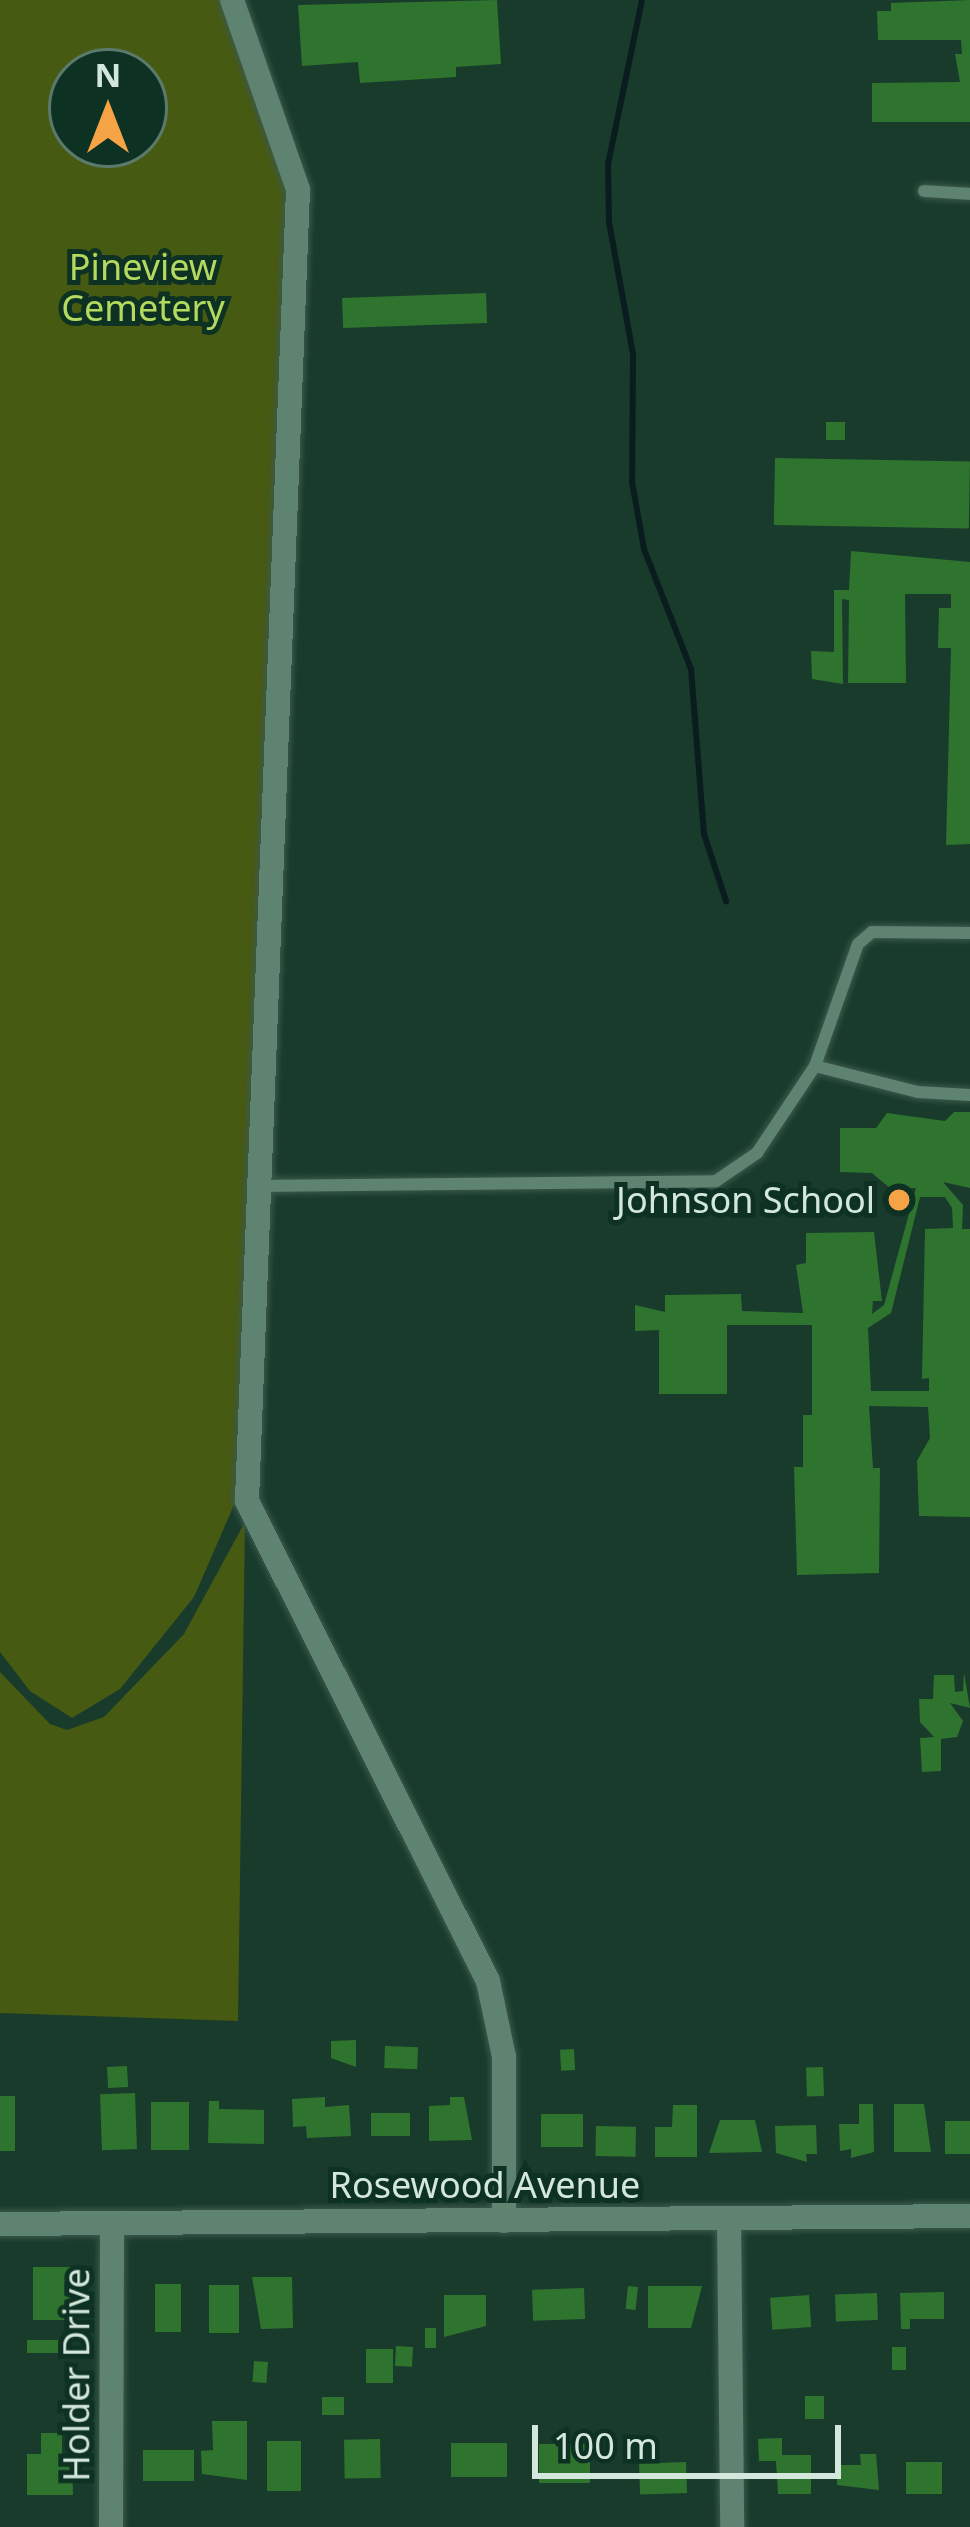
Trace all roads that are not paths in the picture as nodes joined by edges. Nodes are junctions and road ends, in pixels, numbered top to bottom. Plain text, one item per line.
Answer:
1 (232, 0) edge
2 (924, 191) dead end
3 (970, 194) edge
4 (970, 932) edge
5 (815, 1066) junction
6 (970, 1095) edge
7 (259, 1186) junction
8 (970, 2216) edge
9 (729, 2219) junction
10 (504, 2221) junction
11 (0, 2224) edge
12 (112, 2224) junction
13 (111, 2527) edge
14 (732, 2527) edge

1 - 7 street
2 - 3 lane
4 - 5 lane
5 - 6 lane
5 - 7 lane
7 - 10 street
8 - 9 street, Rosewood Avenue
9 - 10 street, Rosewood Avenue
9 - 14 street
10 - 12 street, Rosewood Avenue
11 - 12 street, Rosewood Avenue
12 - 13 street, Holder Drive

